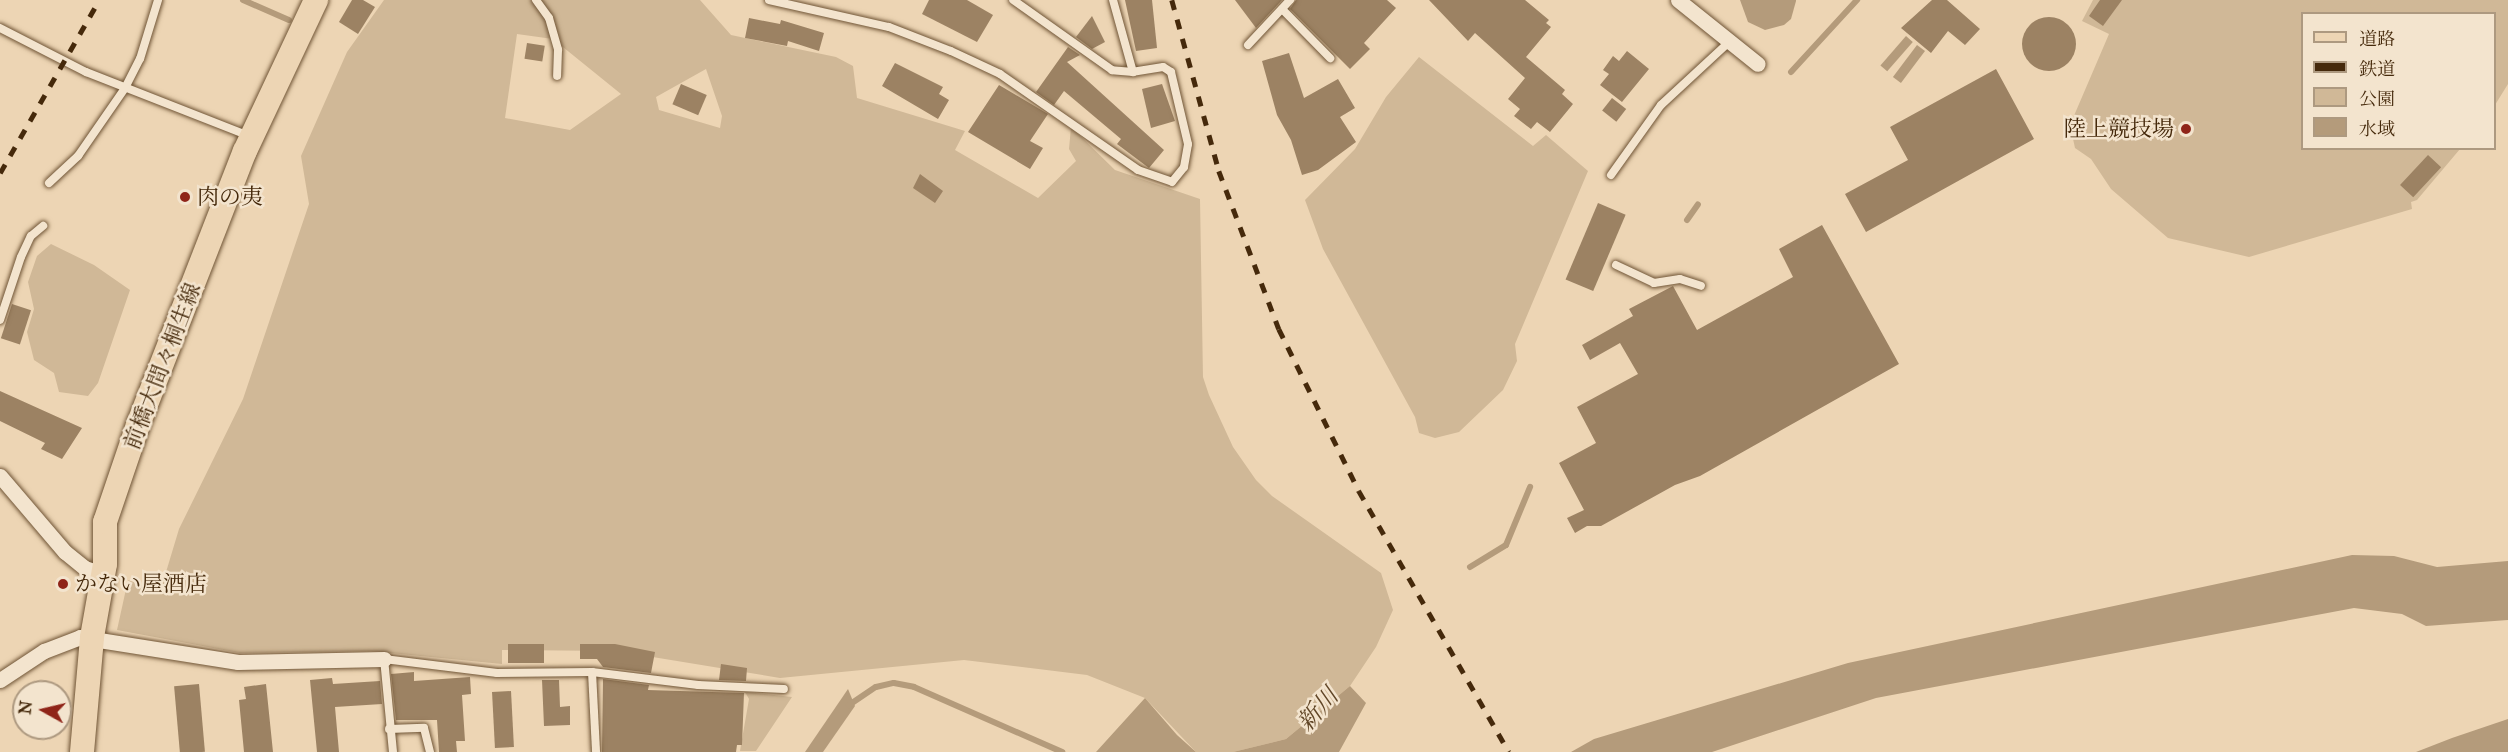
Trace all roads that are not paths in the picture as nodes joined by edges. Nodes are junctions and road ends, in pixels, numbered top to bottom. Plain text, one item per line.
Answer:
1 (158, 0) edge
2 (316, 0) edge
3 (536, 0) edge
4 (769, 0) edge
5 (1013, 0) edge
6 (1113, 0) edge
7 (1290, 0) edge
8 (1678, 0) edge
9 (1282, 9) junction
10 (0, 28) edge
11 (1729, 42) junction
12 (1248, 45) dead end
13 (1330, 58) dead end
14 (1758, 64) dead end
15 (1134, 72) junction
16 (557, 76) dead end
17 (125, 88) junction
18 (251, 137) junction
19 (1611, 175) dead end
20 (49, 183) dead end
21 (43, 226) dead end
22 (1616, 265) dead end
23 (1701, 286) dead end
24 (0, 320) edge
25 (0, 476) edge
26 (102, 574) junction
27 (92, 637) junction
28 (384, 659) junction
29 (592, 672) junction
30 (0, 680) edge
31 (784, 689) dead end
32 (389, 729) junction
33 (81, 752) edge
34 (393, 752) edge
35 (423, 752) edge
36 (430, 752) edge
37 (596, 752) edge

1 - 17 lane
2 - 18 main road, 前橋大間々桐生線
3 - 16 lane
4 - 15 lane
5 - 15 lane
6 - 15 lane
7 - 9 lane
8 - 11 street
9 - 12 lane
9 - 13 lane
10 - 17 lane
11 - 14 street
11 - 19 lane
17 - 18 lane
17 - 20 lane
18 - 26 main road, 前橋大間々桐生線
21 - 24 lane
22 - 23 lane
25 - 26 street
26 - 27 main road, 前橋大間々桐生線
27 - 28 street
27 - 30 street
27 - 33 main road, 前橋大間々桐生線
28 - 29 lane
28 - 32 lane
29 - 31 lane
29 - 37 lane
32 - 34 lane
32 - 36 lane
35 - 36 lane

